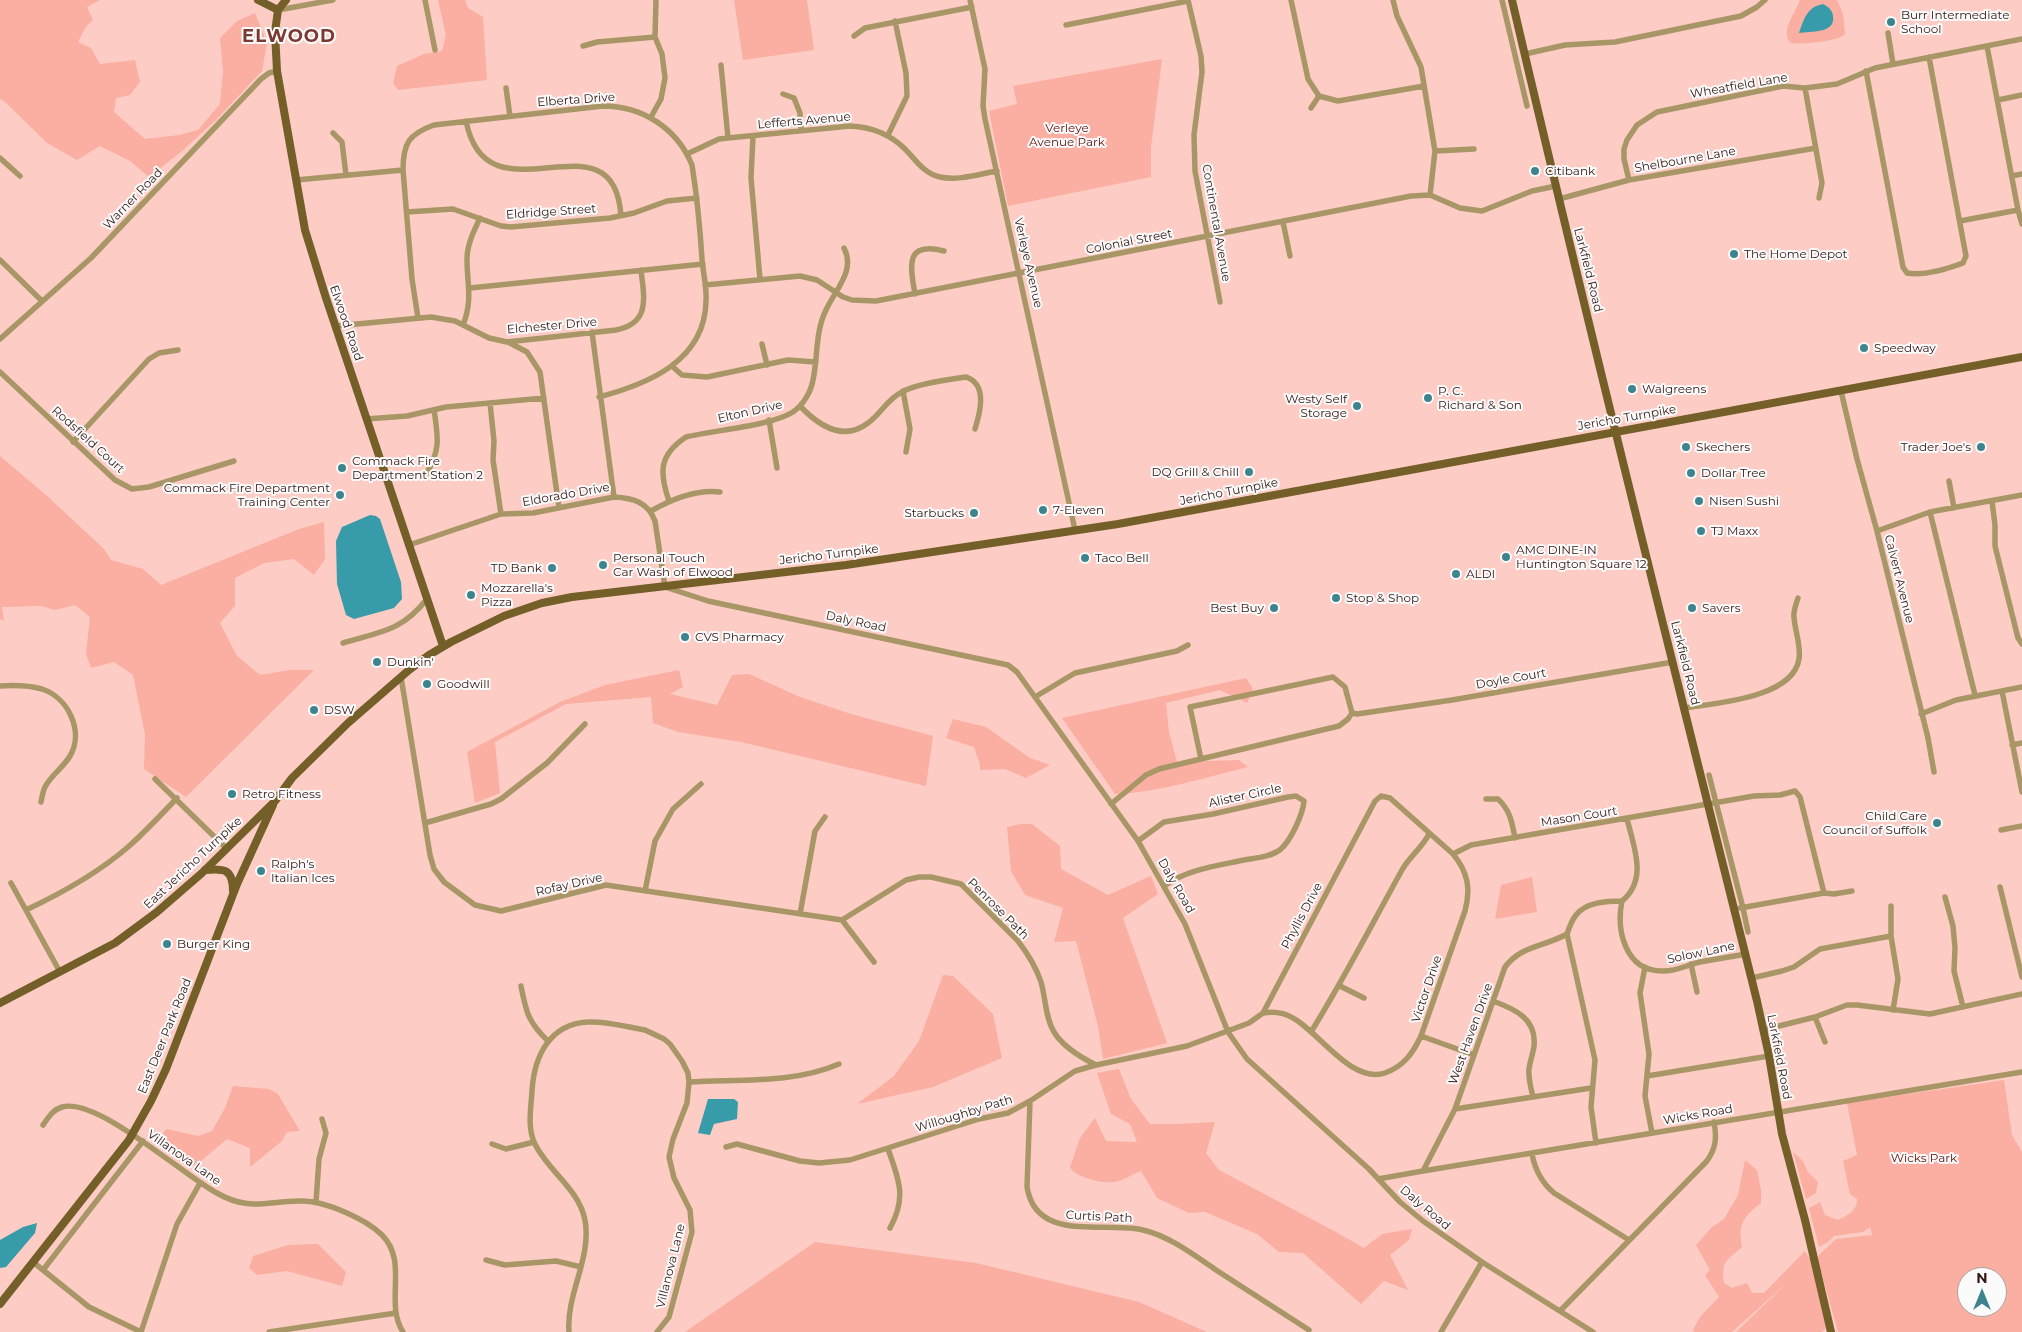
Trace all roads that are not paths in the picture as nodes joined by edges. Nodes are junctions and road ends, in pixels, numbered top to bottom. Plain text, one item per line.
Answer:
1 (258, 0) edge
2 (286, 0) edge
3 (333, 0) edge
4 (425, 0) edge
5 (656, 0) edge
6 (970, 0) edge
7 (1188, 0) edge
8 (1291, 0) edge
9 (1393, 0) edge
10 (1502, 0) edge
11 (1512, 0) edge
12 (1765, 0) edge
13 (972, 7) junction
14 (278, 10) junction
15 (896, 21) junction
16 (1066, 25) dead end
17 (1888, 33) dead end
18 (854, 36) dead end
19 (655, 38) junction
20 (2022, 39) edge
21 (583, 46) dead end
22 (1987, 46) junction
23 (436, 50) dead end
24 (1525, 54) junction
25 (1929, 58) junction
26 (1893, 64) junction
27 (721, 65) dead end
28 (277, 71) junction
29 (1866, 71) junction
30 (1424, 86) junction
31 (506, 88) dead end
32 (1806, 88) junction
33 (783, 94) dead end
34 (2022, 95) edge
35 (1319, 96) junction
36 (1998, 100) junction
37 (1527, 106) dead end
38 (1310, 108) dead end
39 (510, 116) junction
40 (651, 117) junction
41 (466, 121) junction
42 (801, 130) junction
43 (333, 134) dead end
44 (888, 135) junction
45 (753, 136) junction
46 (728, 138) junction
47 (1816, 148) junction
48 (1474, 149) dead end
49 (1435, 151) junction
50 (687, 154) junction
51 (0, 158) edge
52 (403, 170) junction
53 (997, 171) junction
54 (2022, 174) edge
55 (346, 175) junction
56 (20, 176) dead end
57 (2012, 176) junction
58 (296, 180) junction
59 (1629, 180) junction
60 (1556, 186) junction
61 (1430, 195) junction
62 (697, 198) junction
63 (1820, 198) dead end
64 (1559, 199) junction
65 (2018, 210) junction
66 (407, 212) junction
67 (621, 216) junction
68 (480, 218) junction
69 (1960, 220) junction
70 (1283, 222) junction
71 (2022, 224) edge
72 (1208, 237) junction
73 (844, 248) dead end
74 (944, 251) dead end
75 (1290, 256) dead end
76 (0, 260) edge
77 (703, 264) junction
78 (641, 270) junction
79 (1020, 273) junction
80 (760, 279) junction
81 (705, 285) junction
82 (470, 288) junction
83 (837, 293) junction
84 (916, 294) junction
85 (42, 301) junction
86 (1220, 302) dead end
87 (418, 318) junction
88 (463, 325) junction
89 (336, 326) junction
90 (592, 332) junction
91 (0, 339) edge
92 (507, 342) junction
93 (762, 344) dead end
94 (178, 350) dead end
95 (2022, 357) edge
96 (816, 362) junction
97 (767, 365) junction
98 (673, 367) junction
99 (0, 372) edge
100 (903, 391) junction
101 (1841, 391) junction
102 (600, 397) junction
103 (544, 398) junction
104 (490, 403) junction
105 (800, 406) junction
106 (434, 410) junction
107 (366, 420) junction
108 (769, 420) junction
109 (975, 429) dead end
110 (1616, 432) junction
111 (73, 442) junction
112 (906, 452) dead end
113 (234, 461) dead end
114 (778, 468) dead end
115 (426, 474) dead end
116 (1949, 481) dead end
117 (720, 492) dead end
118 (2022, 495) edge
119 (614, 497) junction
120 (669, 501) junction
121 (1992, 501) junction
122 (559, 508) junction
123 (1954, 508) junction
124 (651, 511) junction
125 (1930, 512) junction
126 (501, 514) junction
127 (1075, 530) junction
128 (1877, 532) junction
129 (409, 545) junction
130 (665, 587) junction
131 (1798, 598) dead end
132 (427, 599) junction
133 (343, 643) dead end
134 (2022, 644) edge
135 (1188, 645) dead end
136 (443, 646) junction
137 (1673, 662) junction
138 (401, 677) junction
139 (0, 686) edge
140 (2022, 687) edge
141 (2002, 691) junction
142 (1975, 696) junction
143 (1034, 697) junction
144 (1685, 708) junction
145 (1352, 713) junction
146 (1921, 714) junction
147 (585, 724) dead end
148 (2022, 743) edge
149 (2012, 745) junction
150 (1201, 759) junction
151 (1934, 772) dead end
152 (1709, 775) dead end
153 (155, 779) dead end
154 (701, 784) dead end
155 (2022, 792) edge
156 (1381, 796) joint
157 (177, 798) junction
158 (1486, 799) dead end
159 (275, 801) junction
160 (41, 802) dead end
161 (1713, 803) junction
162 (1111, 804) junction
163 (825, 817) dead end
164 (1627, 819) junction
165 (425, 823) junction
166 (2022, 826) edge
167 (2001, 830) dead end
168 (1429, 834) junction
169 (1516, 838) junction
170 (1138, 841) junction
171 (226, 848) junction
172 (1453, 854) junction
173 (205, 870) junction
174 (11, 883) dead end
175 (1164, 886) junction
176 (2000, 887) dead end
177 (1852, 890) dead end
178 (645, 891) junction
179 (1824, 893) junction
180 (233, 895) junction
181 (1945, 897) dead end
182 (1622, 901) junction
183 (1892, 906) dead end
184 (1739, 908) junction
185 (26, 910) junction
186 (800, 914) junction
187 (842, 920) junction
188 (1748, 932) dead end
189 (1567, 934) junction
190 (1890, 936) junction
191 (1746, 954) junction
192 (874, 962) dead end
193 (1691, 964) junction
194 (1645, 968) junction
195 (60, 972) junction
196 (2022, 977) edge
197 (1752, 978) junction
198 (521, 986) dead end
199 (1340, 986) junction
200 (1697, 992) dead end
201 (2022, 994) edge
202 (1364, 998) dead end
203 (1493, 1001) junction
204 (0, 1003) edge
205 (1964, 1007) junction
206 (1893, 1010) junction
207 (1263, 1013) junction
208 (1815, 1017) junction
209 (1763, 1030) junction
210 (1228, 1032) junction
211 (1311, 1032) junction
212 (1421, 1036) junction
213 (548, 1041) junction
214 (1825, 1042) dead end
215 (1474, 1055) junction
216 (1769, 1056) junction
217 (839, 1064) dead end
218 (1096, 1065) junction
219 (2022, 1072) edge
220 (1647, 1076) junction
221 (689, 1082) junction
222 (1591, 1088) junction
223 (1532, 1097) junction
224 (1030, 1101) junction
225 (1455, 1109) junction
226 (1778, 1112) junction
227 (322, 1119) dead end
228 (1714, 1122) junction
229 (44, 1125) dead end
230 (1652, 1133) junction
231 (132, 1135) junction
232 (143, 1141) junction
233 (534, 1142) junction
234 (1596, 1143) junction
235 (492, 1144) dead end
236 (726, 1147) dead end
237 (888, 1149) junction
238 (1532, 1154) junction
239 (1423, 1171) junction
240 (1378, 1180) junction
241 (200, 1183) junction
242 (316, 1202) junction
243 (890, 1228) dead end
244 (1629, 1240) junction
245 (486, 1260) dead end
246 (33, 1262) junction
247 (1482, 1262) junction
248 (580, 1267) junction
249 (43, 1270) junction
250 (0, 1304) edge
251 (1560, 1310) junction
252 (396, 1313) junction
253 (1309, 1330) dead end
254 (141, 1332) edge
255 (269, 1332) edge
256 (403, 1332) edge
257 (569, 1332) edge
258 (657, 1332) edge
259 (1441, 1332) edge
260 (1593, 1332) edge
261 (1830, 1332) edge

1 - 14 main road
2 - 14 main road
3 - 14 street
4 - 23 street
5 - 19 street
6 - 13 street, Verleye Avenue
7 - 16 street
7 - 72 street, Continental Avenue
8 - 35 street
9 - 30 street
10 - 37 street
11 - 24 main road, Larkfield Road
12 - 24 street
13 - 15 street
13 - 53 street, Verleye Avenue
14 - 28 main road, Elwood Road
15 - 18 street
15 - 44 street
17 - 26 street
19 - 21 street
19 - 40 street
20 - 22 street, Wheatfield Lane
22 - 25 street, Wheatfield Lane
22 - 36 street
24 - 60 main road, Larkfield Road
25 - 26 street, Wheatfield Lane
25 - 69 street
26 - 29 street, Wheatfield Lane
27 - 46 street
28 - 58 main road, Elwood Road
28 - 85 street, Warner Road
29 - 32 street, Wheatfield Lane
29 - 69 street
30 - 35 street
30 - 49 street
31 - 39 street
32 - 47 street
32 - 59 street, Wheatfield Lane
33 - 42 street
34 - 36 street
35 - 38 street
36 - 57 street
39 - 40 street, Elberta Drive
39 - 41 street, Elberta Drive
40 - 50 street, Elberta Drive
41 - 52 street, Elberta Drive
41 - 67 street
42 - 44 street, Lefferts Avenue
42 - 45 street, Lefferts Avenue
43 - 55 street
44 - 53 street, Lefferts Avenue
45 - 46 street, Lefferts Avenue
45 - 80 street
46 - 50 street, Lefferts Avenue
47 - 59 street, Shelbourne Lane
47 - 63 street
48 - 49 street
49 - 61 street
50 - 62 street, Elberta Drive
51 - 56 street
52 - 55 street
52 - 66 street, Elberta Drive
53 - 79 street, Verleye Avenue
54 - 57 street
55 - 58 street
57 - 65 street
58 - 89 main road, Elwood Road
59 - 64 street, Shelbourne Lane
60 - 61 street, Colonial Street
60 - 64 main road, Larkfield Road
61 - 70 street, Colonial Street
62 - 67 street, Eldridge Street
62 - 77 street, Elberta Drive
64 - 110 main road, Larkfield Road
65 - 69 street
65 - 71 street
66 - 68 street, Eldridge Street
66 - 87 street, Elberta Drive
67 - 68 street, Eldridge Street
68 - 82 street
70 - 72 street, Colonial Street
70 - 75 street
72 - 79 street, Colonial Street
72 - 86 street, Continental Avenue
73 - 83 street, Elton Drive
74 - 84 street
76 - 85 street
77 - 78 street
77 - 81 street, Elberta Drive
78 - 82 street
78 - 90 street, Elchester Drive
79 - 84 street, Colonial Street
79 - 127 street, Verleye Avenue
80 - 81 street, Colonial Street
80 - 83 street, Colonial Street
81 - 98 street, Elberta Drive
82 - 88 street
83 - 84 street, Colonial Street
83 - 96 street, Elton Drive
85 - 91 street, Warner Road
87 - 88 street, Elchester Drive
87 - 89 street, Elchester Drive
88 - 92 street, Elchester Drive
89 - 107 main road, Elwood Road
90 - 92 street, Elchester Drive
90 - 102 street
92 - 103 street
93 - 97 street
94 - 111 street
95 - 101 main road, Jericho Turnpike
96 - 97 street
96 - 105 street, Elton Drive
97 - 98 street
98 - 102 street
99 - 111 street, Rodsfield Court
100 - 105 street
100 - 109 street
100 - 112 street
101 - 110 main road, Jericho Turnpike
101 - 128 street, Calvert Avenue
102 - 119 street
103 - 104 street
103 - 122 street
104 - 106 street
104 - 126 street
105 - 108 street, Elton Drive
106 - 107 street
106 - 115 street
107 - 129 main road, Elwood Road
108 - 114 street
108 - 120 street, Elton Drive
110 - 127 main road, Jericho Turnpike
110 - 137 main road, Larkfield Road
111 - 113 street, Rodsfield Court
116 - 123 street
117 - 120 street
118 - 121 street
119 - 122 street, Eldorado Drive
119 - 124 street, Eldorado Drive
120 - 124 street
121 - 123 street
121 - 134 street
122 - 126 street, Eldorado Drive
123 - 125 street
124 - 130 street
125 - 128 street
125 - 142 street
126 - 129 street, Eldorado Drive
127 - 130 main road, Jericho Turnpike
128 - 146 street, Calvert Avenue
129 - 132 main road, Elwood Road
130 - 136 main road, Jericho Turnpike
130 - 143 street, Daly Road
131 - 144 street
132 - 133 street
132 - 136 main road, Elwood Road
135 - 143 street
136 - 138 main road, East Jericho Turnpike
137 - 144 main road, Larkfield Road
137 - 145 street, Doyle Court
138 - 159 main road, East Jericho Turnpike
138 - 165 street, Rofay Drive
139 - 160 street
140 - 141 street
141 - 142 street
141 - 149 street
142 - 146 street
143 - 162 street, Daly Road
144 - 161 main road, Larkfield Road
145 - 150 street
145 - 150 street
146 - 151 street, Calvert Avenue
147 - 165 street
148 - 149 street
149 - 155 street
150 - 162 street
152 - 161 street, Larkfield Road
153 - 157 street
154 - 178 street
156 - 168 street, Victor Drive
156 - 207 street, Phyllis Drive
157 - 171 street
157 - 185 street
158 - 169 street
159 - 171 main road, East Jericho Turnpike
159 - 180 main road, East Deer Park Road
161 - 164 street, Mason Court
161 - 179 street, Mason Court
161 - 184 main road, Larkfield Road
162 - 170 street, Daly Road
163 - 186 street
164 - 169 street, Mason Court
164 - 182 street
165 - 178 street, Rofay Drive
166 - 167 street
168 - 172 street, Victor Drive
168 - 199 street
169 - 172 street, Mason Court
170 - 175 street, Daly Road
170 - 175 street, Alister Circle
171 - 173 main road, East Jericho Turnpike
172 - 212 street, Victor Drive
173 - 180 main road
173 - 195 main road, East Jericho Turnpike
174 - 185 street
175 - 210 street, Daly Road
176 - 196 street
177 - 179 street
178 - 186 street, Rofay Drive
179 - 184 street
180 - 231 main road, East Deer Park Road
181 - 205 street
182 - 189 street
182 - 194 street
183 - 190 street
184 - 188 street, Larkfield Road
184 - 191 main road, Larkfield Road
185 - 195 street
186 - 187 street, Rofay Drive
187 - 192 street
187 - 218 street, Penrose Path
189 - 203 street, West Haven Drive
189 - 222 street
190 - 197 street
190 - 206 street
191 - 193 street, Solow Lane
191 - 197 main road, Larkfield Road
193 - 194 street, Solow Lane
193 - 200 street
194 - 220 street
195 - 204 main road, East Jericho Turnpike
197 - 209 main road, Larkfield Road
198 - 213 street
199 - 202 street
199 - 211 street
201 - 205 street
203 - 215 street, West Haven Drive
203 - 223 street
205 - 206 street
206 - 208 street
207 - 210 street
207 - 211 street, Victor Drive
208 - 209 street
208 - 214 street
209 - 216 main road, Larkfield Road
210 - 218 street, Willoughby Path
210 - 240 street, Daly Road
211 - 212 street, Victor Drive
212 - 215 street
213 - 221 street, Villanova Lane
213 - 233 street
215 - 225 street, West Haven Drive
216 - 220 street
216 - 226 main road, Larkfield Road
217 - 221 street
218 - 224 street, Willoughby Path
219 - 226 street, Wicks Road
220 - 230 street
221 - 258 street, Villanova Lane
222 - 223 street
222 - 234 street
223 - 225 street
224 - 237 street, Willoughby Path
224 - 253 street, Curtis Path
225 - 239 street, West Haven Drive
226 - 228 street, Wicks Road
226 - 261 main road, Larkfield Road
227 - 242 street
228 - 230 street, Wicks Road
228 - 244 street
229 - 231 street, Villanova Lane
230 - 234 street, Wicks Road
231 - 232 street, Villanova Lane
231 - 246 main road, East Deer Park Road
232 - 241 street, Villanova Lane
232 - 249 street
233 - 235 street
233 - 248 street
234 - 238 street, Wicks Road
236 - 237 street, Willoughby Path
237 - 243 street
238 - 239 street, Wicks Road
238 - 244 street
239 - 240 street, Wicks Road
240 - 247 street, Daly Road
241 - 242 street, Villanova Lane
241 - 254 street
242 - 252 street, Villanova Lane
244 - 251 street
245 - 248 street
246 - 249 street
246 - 250 main road, East Deer Park Road
247 - 251 street, Daly Road
247 - 259 street
248 - 257 street
249 - 254 street
251 - 260 street, Daly Road
252 - 255 street
252 - 256 street, Villanova Lane

